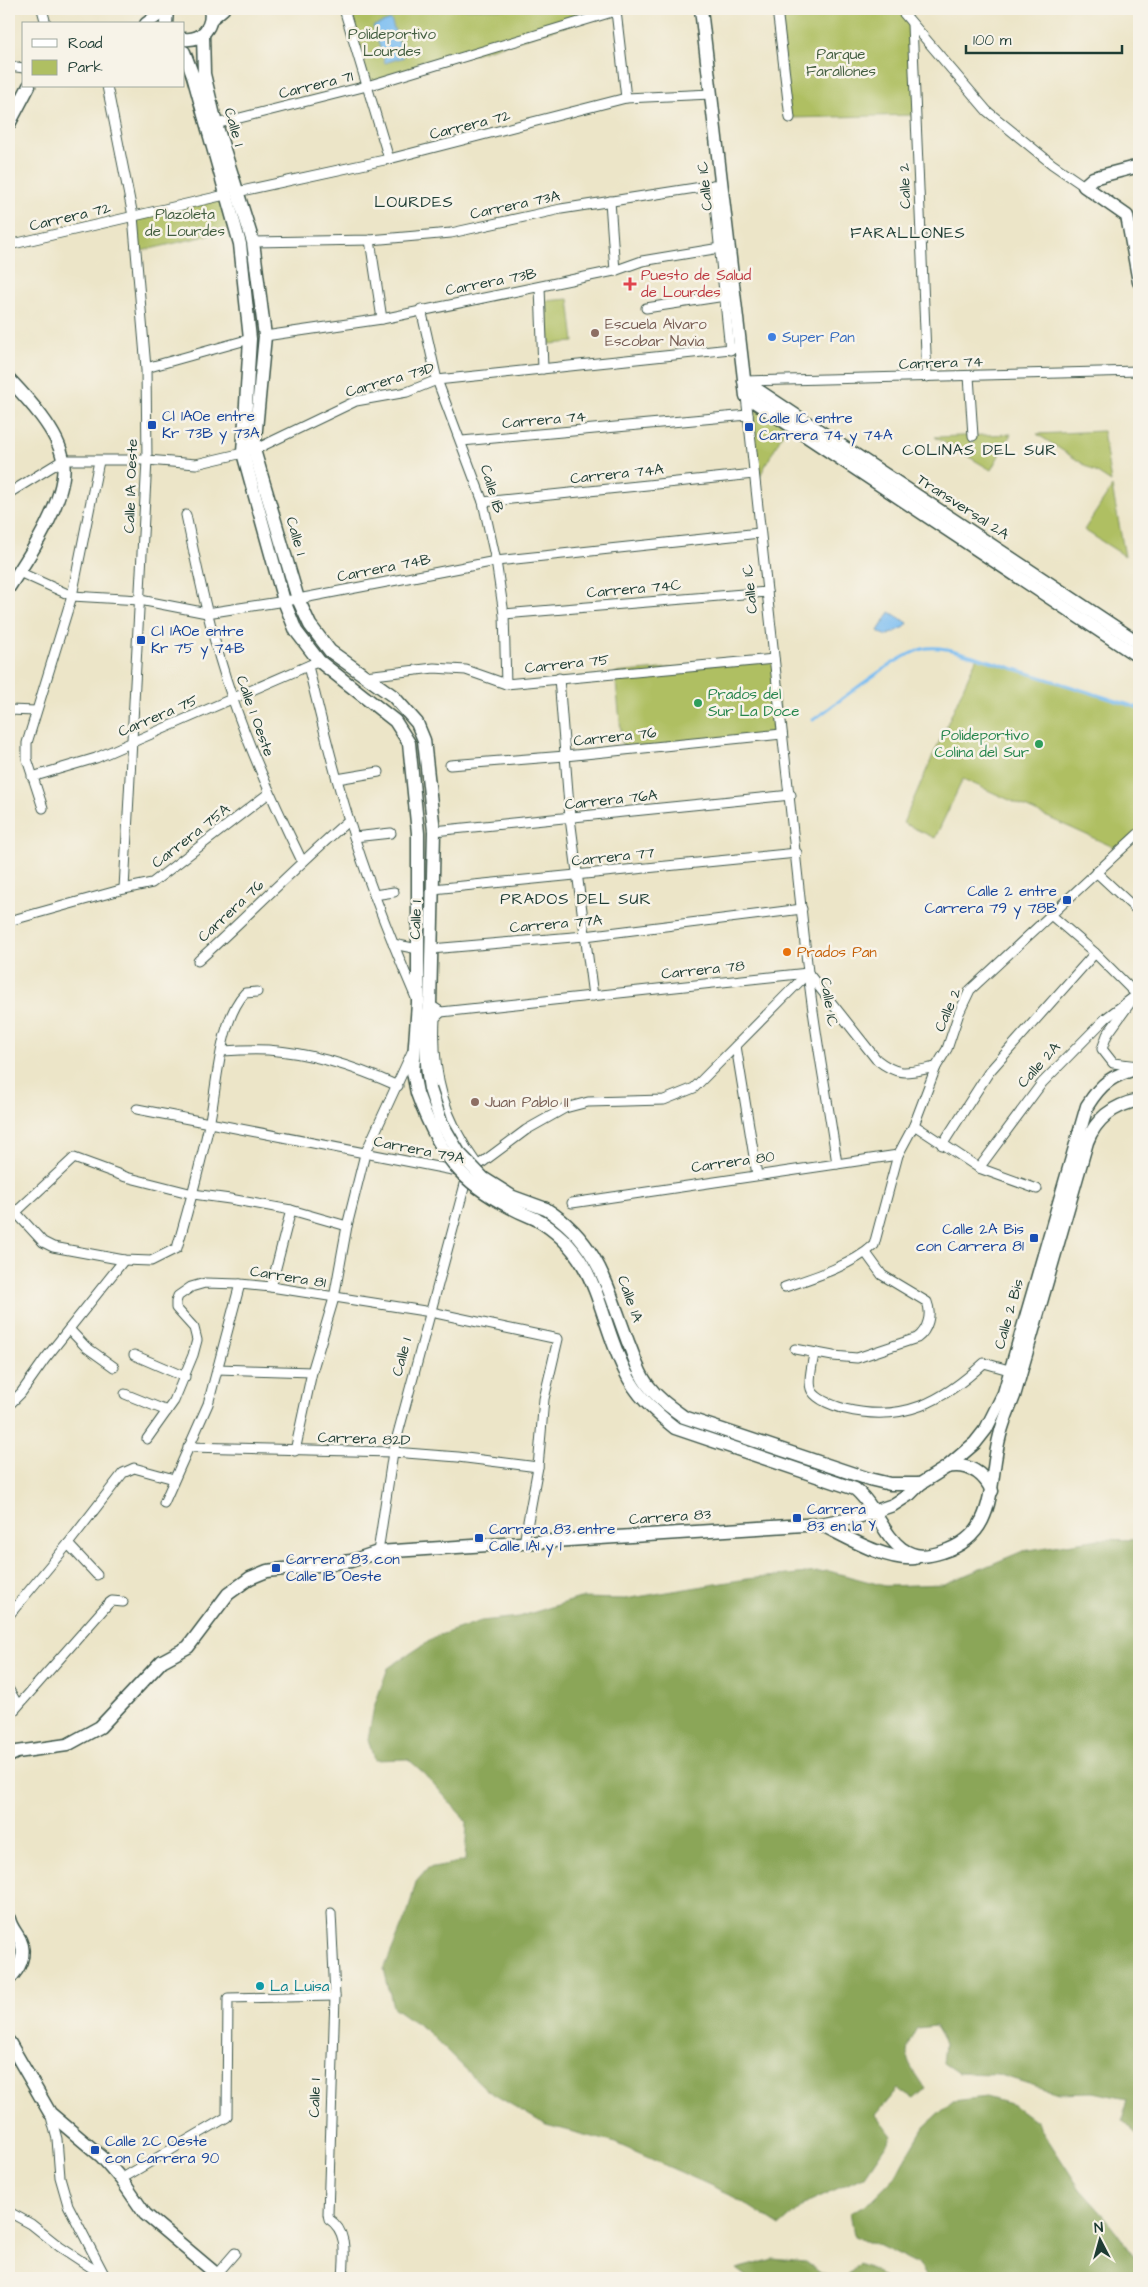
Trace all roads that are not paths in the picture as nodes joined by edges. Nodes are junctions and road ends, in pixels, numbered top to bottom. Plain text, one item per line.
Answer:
1 (42, 9) edge
2 (166, 9) edge
3 (223, 9) edge
4 (344, 9) edge
5 (701, 9) edge
6 (777, 9) edge
7 (900, 9) edge
8 (619, 10) edge
9 (210, 14) edge
10 (45, 22) edge
11 (149, 22) edge
12 (166, 22) edge
13 (912, 24) junction
14 (203, 34) junction
15 (185, 39) edge
16 (185, 55) edge
17 (9, 66) edge
18 (22, 68) edge
19 (367, 86) junction
20 (28, 88) edge
21 (107, 88) edge
22 (711, 94) junction
23 (626, 98) junction
24 (790, 118) dead end
25 (9, 124) edge
26 (216, 124) junction
27 (389, 160) junction
28 (1139, 166) edge
29 (717, 184) junction
30 (1084, 186) junction
31 (231, 194) junction
32 (610, 201) junction
33 (133, 216) junction
34 (370, 240) junction
35 (253, 242) junction
36 (9, 245) edge
37 (720, 248) junction
38 (615, 271) junction
39 (1139, 282) edge
40 (540, 287) junction
41 (724, 296) junction
42 (646, 308) dead end
43 (421, 310) junction
44 (382, 319) junction
45 (265, 336) junction
46 (250, 339) junction
47 (735, 349) junction
48 (146, 368) junction
49 (543, 369) junction
50 (1139, 371) edge
51 (969, 376) junction
52 (927, 377) junction
53 (9, 378) edge
54 (437, 380) junction
55 (744, 381) junction
56 (746, 396) junction
57 (748, 415) junction
58 (973, 436) dead end
59 (462, 441) junction
60 (248, 451) junction
61 (63, 460) junction
62 (147, 460) junction
63 (99, 461) junction
64 (754, 474) junction
65 (9, 493) edge
66 (483, 502) junction
67 (186, 515) dead end
68 (760, 532) junction
69 (496, 561) junction
70 (19, 572) junction
71 (9, 588) edge
72 (767, 592) junction
73 (72, 596) junction
74 (298, 599) junction
75 (140, 600) junction
76 (284, 601) junction
77 (207, 613) junction
78 (504, 614) junction
79 (1139, 642) edge
80 (1139, 657) edge
81 (774, 659) junction
82 (314, 663) junction
83 (365, 676) junction
84 (559, 678) junction
85 (506, 684) junction
86 (233, 700) junction
87 (9, 710) edge
88 (36, 712) junction
89 (782, 734) junction
90 (133, 741) junction
91 (565, 756) junction
92 (450, 765) dead end
93 (379, 772) dead end
94 (32, 777) junction
95 (336, 779) junction
96 (269, 793) junction
97 (791, 795) junction
98 (43, 808) dead end
99 (570, 818) junction
100 (349, 820) junction
101 (434, 832) junction
102 (391, 833) dead end
103 (1138, 836) edge
104 (354, 838) junction
105 (796, 853) junction
106 (302, 861) junction
107 (1096, 872) junction
108 (578, 875) junction
109 (124, 889) junction
110 (433, 889) junction
111 (394, 892) dead end
112 (374, 895) junction
113 (802, 909) junction
114 (1139, 912) edge
115 (1050, 915) junction
116 (9, 922) edge
117 (585, 936) junction
118 (393, 944) junction
119 (418, 948) junction
120 (431, 949) junction
121 (1095, 953) junction
122 (198, 961) dead end
123 (808, 973) junction
124 (256, 992) dead end
125 (1137, 993) edge
126 (593, 996) junction
127 (430, 1007) junction
128 (736, 1046) junction
129 (414, 1049) junction
130 (222, 1051) junction
131 (936, 1067) junction
132 (1139, 1067) edge
133 (398, 1086) junction
134 (1139, 1100) edge
135 (137, 1110) dead end
136 (209, 1123) junction
137 (914, 1125) junction
138 (942, 1145) junction
139 (365, 1154) junction
140 (898, 1155) junction
141 (837, 1164) junction
142 (478, 1167) junction
143 (979, 1168) junction
144 (468, 1174) junction
145 (757, 1175) junction
146 (1037, 1189) dead end
147 (193, 1194) junction
148 (572, 1203) dead end
149 (9, 1205) edge
150 (291, 1210) junction
151 (16, 1212) junction
152 (347, 1226) junction
153 (866, 1253) junction
154 (124, 1260) junction
155 (240, 1284) junction
156 (271, 1287) junction
157 (785, 1287) dead end
158 (334, 1298) junction
159 (431, 1312) junction
160 (69, 1330) junction
161 (795, 1349) dead end
162 (814, 1353) junction
163 (134, 1355) dead end
164 (114, 1368) dead end
165 (217, 1369) junction
166 (1010, 1370) junction
167 (312, 1372) junction
168 (185, 1377) junction
169 (125, 1394) dead end
170 (9, 1405) edge
171 (167, 1411) junction
172 (147, 1439) dead end
173 (188, 1448) junction
174 (295, 1451) junction
175 (393, 1452) junction
176 (538, 1467) junction
177 (947, 1467) junction
178 (174, 1479) junction
179 (920, 1484) junction
180 (992, 1491) junction
181 (164, 1503) dead end
182 (874, 1511) junction
183 (820, 1524) junction
184 (524, 1543) junction
185 (68, 1544) junction
186 (378, 1552) junction
187 (923, 1557) junction
188 (97, 1575) dead end
189 (123, 1602) dead end
190 (9, 1615) edge
191 (9, 1690) edge
192 (18, 1705) junction
193 (9, 1716) edge
194 (9, 1756) edge
195 (331, 1913) dead end
196 (9, 1919) edge
197 (9, 1979) edge
198 (335, 1996) junction
199 (9, 2042) edge
200 (50, 2113) junction
201 (121, 2179) junction
202 (9, 2212) edge
203 (235, 2253) dead end
204 (105, 2277) edge
205 (218, 2277) edge
206 (343, 2278) edge

1 - 10 street
2 - 11 street
2 - 12 street
3 - 9 street
4 - 19 street
5 - 22 street, Calle 1C
6 - 24 street
7 - 13 street
8 - 19 street, Carrera 71
8 - 23 street
9 - 14 street
13 - 30 street
13 - 52 street, Calle 2
14 - 15 street
14 - 26 street, Calle 1
16 - 31 street, Calle 1
17 - 18 street
19 - 26 street, Carrera 71
19 - 27 street
20 - 25 street
21 - 33 street, Calle 1A Oeste
22 - 23 street, Carrera 72
22 - 29 street, Calle 1C
23 - 27 street, Carrera 72
26 - 31 street, Calle 1
27 - 31 street, Carrera 72
28 - 30 street
29 - 32 street, Carrera 73A
29 - 37 street
29 - 47 street, Calle 1C
30 - 39 street
31 - 33 street, Carrera 72
31 - 35 street, Calle 1
31 - 46 street, Calle 1
32 - 34 street, Carrera 73A
32 - 38 street
33 - 36 street, Carrera 72
33 - 48 street, Calle 1A Oeste
34 - 35 street, Carrera 73A
34 - 44 street
35 - 45 street, Calle 1
37 - 38 street, Carrera 73B
37 - 41 street
38 - 40 street, Carrera 73B
40 - 43 street, Carrera 73B
40 - 49 street
41 - 42 street
41 - 47 street
43 - 44 street, Carrera 73B
43 - 54 street, Calle 1B
44 - 45 street, Carrera 73B
45 - 60 street, Calle 1
46 - 48 street
46 - 60 street, Calle 1
47 - 49 street, Carrera 73D
47 - 55 street, Calle 1C
48 - 62 street, Calle 1A Oeste
49 - 54 street, Carrera 73D
50 - 51 street, Carrera 74
51 - 52 street, Carrera 74
51 - 58 street
52 - 55 street, Carrera 74
53 - 61 street
54 - 59 street, Calle 1B
54 - 60 street, Carrera 73D
55 - 56 street, Calle 1C
55 - 79 street, Transversal 2A
56 - 57 street, Calle 1C
56 - 80 street, Transversal 2A
57 - 59 street, Carrera 74
57 - 64 street, Calle 1C
59 - 66 street, Calle 1B
60 - 62 street, Carrera 73D
60 - 74 street, Calle 1
60 - 76 street, Calle 1
61 - 63 street, Carrera 73D
61 - 65 street
61 - 70 street
62 - 63 street, Carrera 73D
62 - 75 street, Calle 1A Oeste
63 - 73 street
64 - 66 street, Carrera 74A
64 - 68 street, Calle 1C
66 - 69 street, Calle 1B
67 - 77 street, Calle 1 Oeste
68 - 69 street, Carrera 74B
68 - 72 street, Calle 1C
69 - 74 street, Carrera 74B
69 - 78 street, Calle 1B
70 - 71 street
70 - 73 street, Carrera 74B
72 - 78 street, Carrera 74C
72 - 81 street, Calle 1C
73 - 75 street, Carrera 74B
73 - 88 street
74 - 76 street, Carrera 74B
74 - 83 street, Calle 1
75 - 77 street, Carrera 74B
75 - 90 street, Calle 1A Oeste
76 - 77 street, Carrera 74B
76 - 82 street, Calle 1
77 - 86 street, Calle 1 Oeste
78 - 85 street, Calle 1B
81 - 84 street, Carrera 75
81 - 89 street, Calle 1C
82 - 86 street, Carrera 75
82 - 95 street, Calle 1
82 - 119 street, Calle 1
83 - 85 street, Carrera 75
83 - 101 street, Calle 1
84 - 85 street, Carrera 75
84 - 91 street
86 - 90 street, Carrera 75
86 - 96 street, Calle 1 Oeste
87 - 88 street
88 - 94 street
89 - 91 street, Carrera 76
89 - 97 street, Calle 1C
90 - 94 street, Carrera 75
90 - 109 street, Calle 1A Oeste
91 - 92 street, Carrera 76
91 - 99 street
93 - 95 street
94 - 98 street
95 - 100 street, Calle 1
96 - 106 street, Calle 1 Oeste
96 - 109 street, Carrera 75A
97 - 99 street, Carrera 76A
97 - 105 street, Calle 1C
99 - 101 street, Carrera 76A
99 - 108 street
100 - 104 street, Calle 1
100 - 106 street, Carrera 76
101 - 110 street, Calle 1
102 - 104 street
103 - 107 street, Calle 2
104 - 112 street, Calle 1
105 - 108 street, Carrera 77
105 - 113 street, Calle 1C
106 - 122 street, Carrera 76
107 - 114 street
107 - 115 street, Calle 2
108 - 110 street, Carrera 77
108 - 117 street
109 - 116 street, Carrera 75A
110 - 120 street, Calle 1
111 - 112 street
112 - 118 street, Calle 1
113 - 117 street, Carrera 77A
113 - 123 street, Calle 1C
115 - 121 street
115 - 131 street, Calle 2
117 - 120 street, Carrera 77A
117 - 126 street
118 - 119 street
118 - 127 street, Calle 1
119 - 127 street, Calle 1
120 - 127 street, Calle 1
121 - 125 street
121 - 138 street
123 - 126 street, Carrera 78
123 - 128 street, Carrera 79A
123 - 131 street
123 - 141 street, Calle 1C
124 - 130 street
125 - 132 street
125 - 143 street, Calle 2A
126 - 127 street, Carrera 78
127 - 129 street, Calle 1
127 - 142 street, Calle 1
127 - 179 street, Calle 1A, bridge
128 - 142 street, Carrera 79A
128 - 145 street
129 - 133 street, Calle 1
129 - 182 street, Calle 1A, bridge
130 - 133 street
130 - 136 street
131 - 137 street, Calle 2
132 - 166 street, Calle 2 Bis
133 - 139 street, Calle 1
134 - 180 street, Calle 2 Bis
135 - 136 street, Carrera 79A
136 - 139 street, Carrera 79A
136 - 147 street
137 - 138 street
137 - 140 street, Calle 2
138 - 143 street
139 - 144 street, Carrera 79A
139 - 152 street, Calle 1
140 - 141 street, Carrera 80
140 - 153 street, Calle 2
141 - 145 street, Carrera 80
142 - 144 street, Carrera 79A
143 - 146 street
144 - 159 street, Calle 1
145 - 148 street, Carrera 80
147 - 150 street
147 - 151 street
147 - 154 street
149 - 151 street
150 - 152 street
150 - 156 street
151 - 154 street
152 - 158 street, Calle 1
153 - 157 street
153 - 162 street
154 - 160 street
155 - 156 street, Carrera 81
155 - 165 street
155 - 168 street, Carrera 81
156 - 158 street, Carrera 81
158 - 159 street, Carrera 81
158 - 167 street, Calle 1
159 - 175 street, Calle 1
159 - 176 street, Carrera 81
160 - 164 street
160 - 170 street
161 - 162 street
162 - 166 street
163 - 168 street
165 - 167 street
165 - 173 street
166 - 177 street, Calle 2 Bis
167 - 174 street, Calle 1
168 - 171 street, Carrera 81
169 - 171 street
171 - 172 street, Carrera 81
173 - 174 street, Carrera 82D
173 - 178 street
174 - 175 street, Carrera 82D
175 - 176 street, Carrera 82D
175 - 186 street, Calle 1
176 - 184 street
177 - 179 street, Calle 2 Bis
177 - 180 street
178 - 181 street
178 - 185 street
179 - 182 street, Calle 2 Bis
180 - 187 street, Calle 2 Bis
182 - 183 street, Carrera 83
182 - 187 street, Calle 1A
183 - 184 street, Carrera 83
183 - 187 street, Calle 2 Bis
184 - 186 street, Carrera 83
185 - 188 street
185 - 190 street
186 - 194 street, Carrera 83
189 - 192 street
191 - 192 street
192 - 193 street
195 - 198 street, Calle 1
196 - 197 street
198 - 201 street
198 - 206 street, Calle 1
199 - 200 street
200 - 201 street
200 - 204 street
201 - 205 street
202 - 204 street
203 - 205 street

